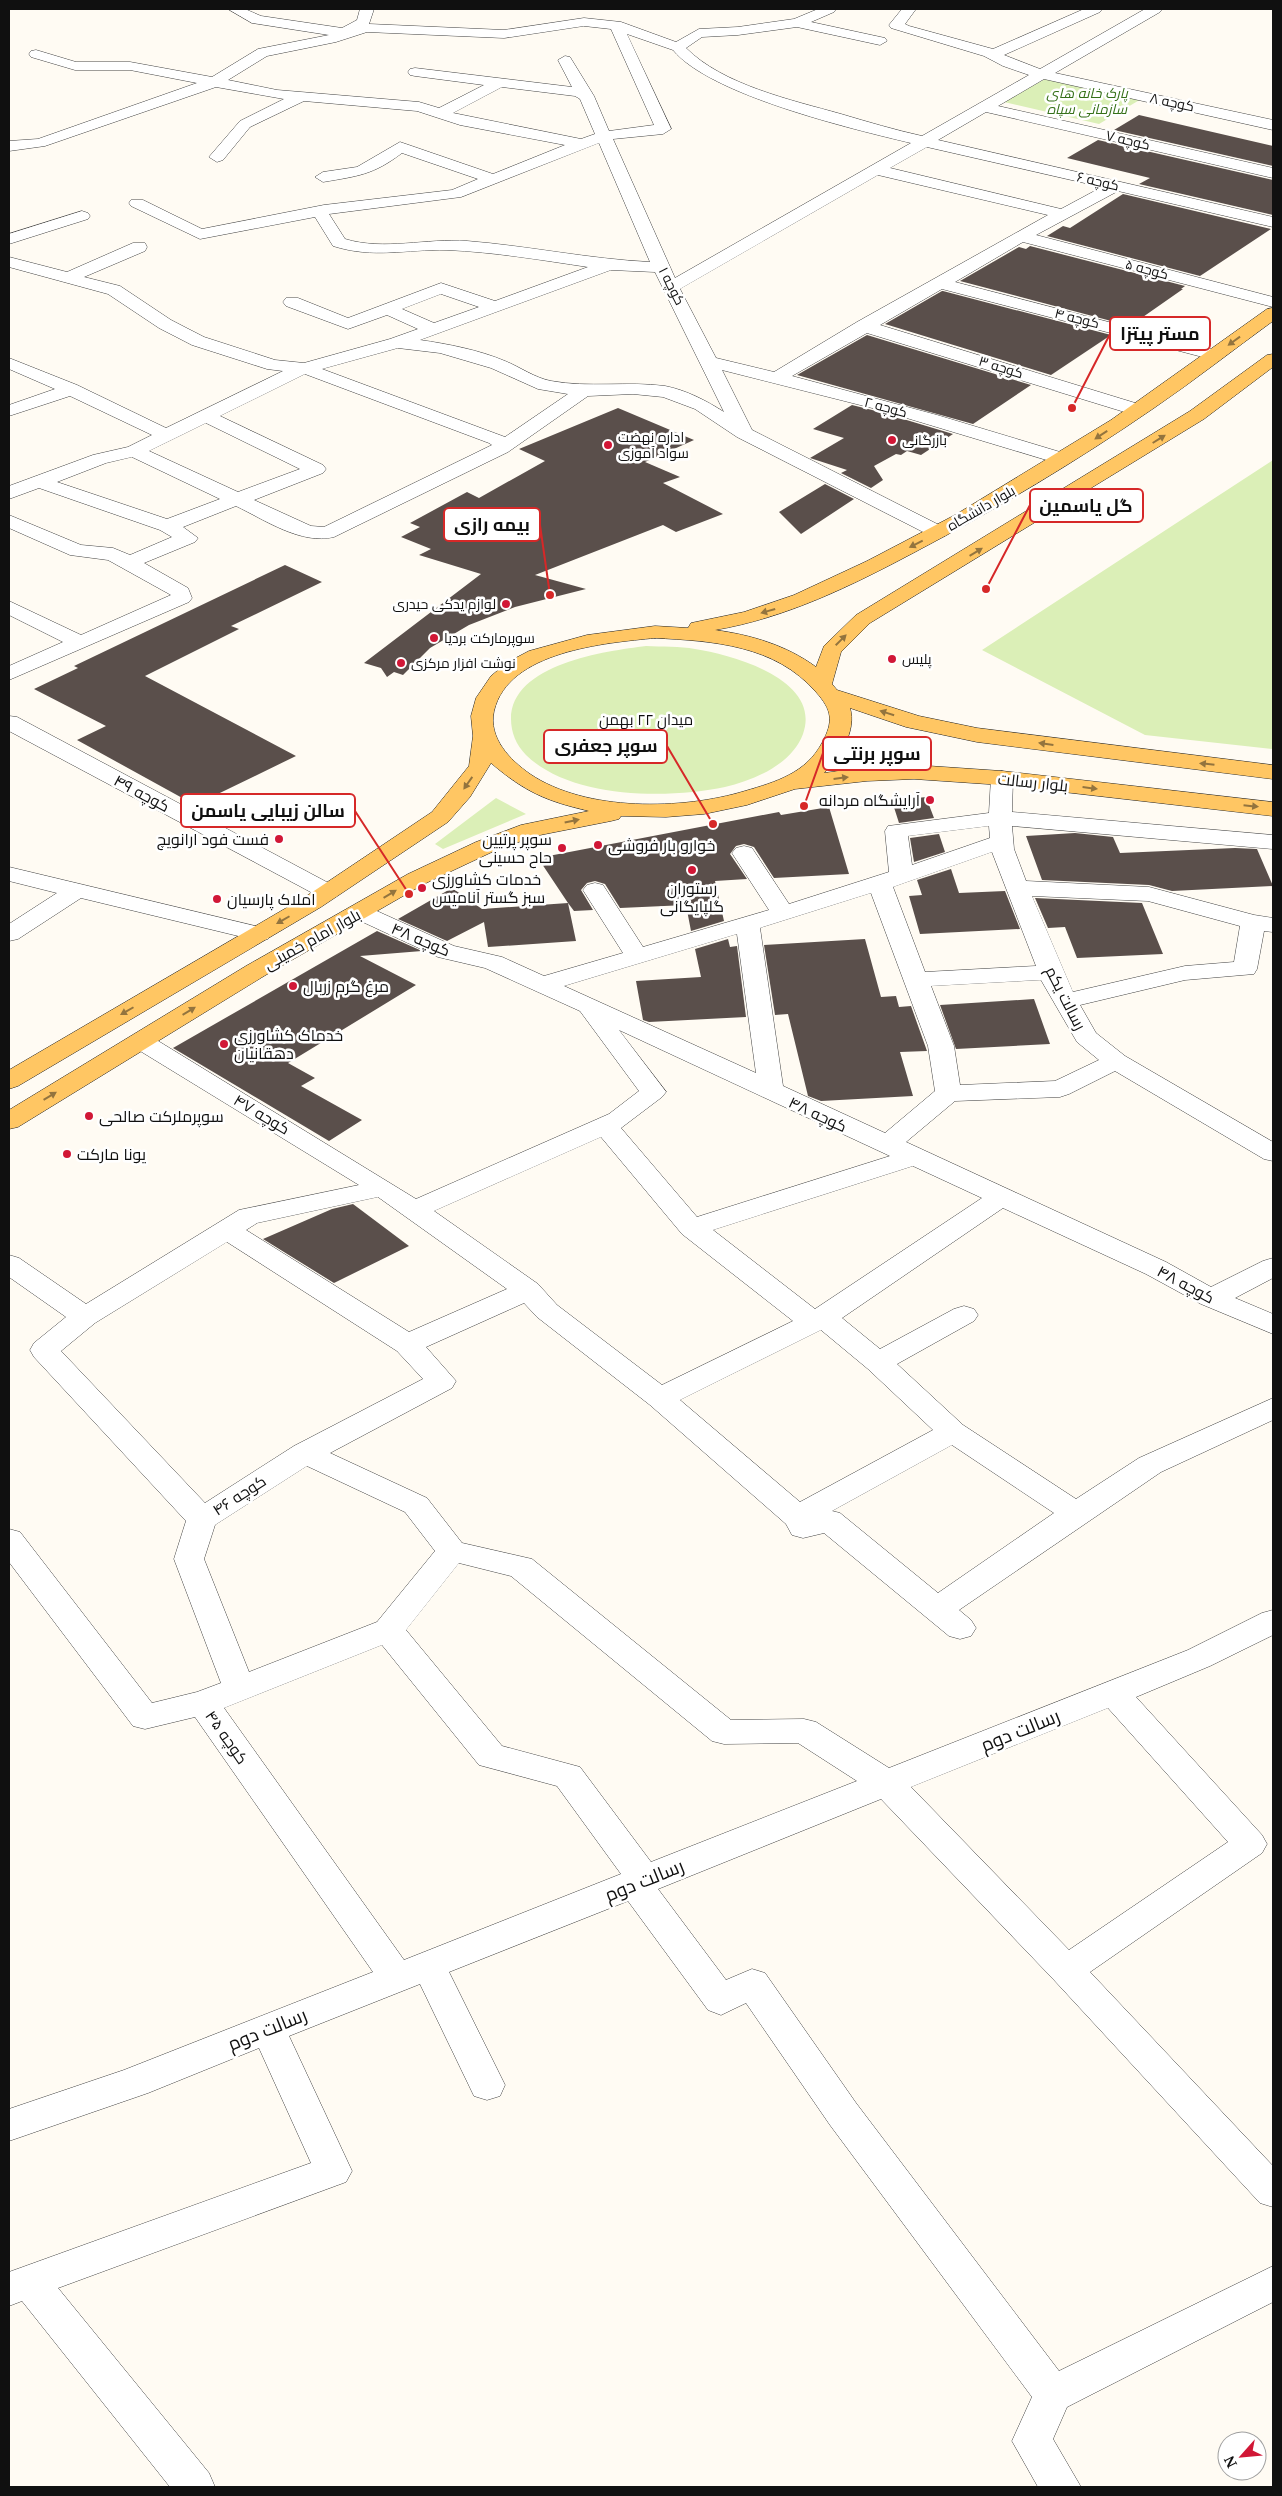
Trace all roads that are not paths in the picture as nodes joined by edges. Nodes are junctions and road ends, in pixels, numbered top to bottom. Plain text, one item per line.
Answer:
1 (235, 9) edge
2 (367, 9) edge
3 (829, 9) edge
4 (909, 9) edge
5 (1095, 9) edge
6 (1154, 9) edge
7 (797, 22) junction
8 (616, 25) junction
9 (344, 33) junction
10 (880, 41) dead end
11 (678, 47) junction
12 (989, 53) junction
13 (36, 54) dead end
14 (565, 60) dead end
15 (415, 72) dead end
16 (1041, 74) junction
17 (215, 82) junction
18 (499, 82) junction
19 (583, 94) junction
20 (300, 97) junction
21 (984, 107) junction
22 (440, 114) junction
23 (460, 120) junction
24 (1273, 125) edge
25 (436, 131) dead end
26 (603, 136) junction
27 (421, 139) dead end
28 (923, 140) junction
29 (582, 144) junction
30 (9, 146) edge
31 (406, 147) junction
32 (217, 157) dead end
33 (874, 169) junction
34 (361, 171) junction
35 (1273, 173) edge
36 (323, 177) dead end
37 (493, 179) junction
38 (1118, 185) junction
39 (406, 200) junction
40 (137, 203) dead end
41 (324, 210) junction
42 (1063, 214) junction
43 (82, 216) dead end
44 (1273, 222) edge
45 (1022, 236) junction
46 (11, 237) edge
47 (139, 247) dead end
48 (9, 262) edge
49 (609, 265) junction
50 (662, 266) junction
51 (70, 276) junction
52 (940, 283) junction
53 (673, 286) junction
54 (292, 302) dead end
55 (1273, 302) edge
56 (493, 306) junction
57 (387, 309) junction
58 (1273, 313) edge
59 (864, 326) junction
60 (433, 329) junction
61 (396, 342) junction
62 (1214, 356) junction
63 (1273, 359) edge
64 (708, 362) junction
65 (9, 363) edge
66 (304, 368) junction
67 (778, 377) junction
68 (71, 389) junction
69 (584, 391) junction
70 (1138, 410) junction
71 (9, 411) edge
72 (208, 417) junction
73 (744, 433) junction
74 (168, 436) junction
75 (501, 448) junction
76 (134, 451) junction
77 (1063, 459) junction
78 (37, 481) junction
79 (9, 494) edge
80 (236, 498) junction
81 (9, 521) edge
82 (167, 526) junction
83 (938, 532) junction
84 (128, 563) junction
85 (9, 607) edge
86 (655, 632) junction
87 (81, 642) junction
88 (9, 674) edge
89 (825, 689) junction
90 (9, 722) edge
91 (483, 738) junction
92 (1273, 772) edge
93 (1002, 778) junction
94 (792, 783) junction
95 (1273, 809) edge
96 (638, 811) junction
97 (1001, 829) junction
98 (1273, 842) edge
99 (744, 853) dead end
100 (9, 874) edge
101 (890, 879) junction
102 (1018, 888) junction
103 (595, 890) dead end
104 (76, 891) junction
105 (328, 892) junction
106 (360, 912) junction
107 (783, 912) junction
108 (747, 922) junction
109 (1263, 924) edge
110 (9, 934) edge
111 (259, 934) junction
112 (637, 956) junction
113 (1051, 972) junction
114 (916, 980) junction
115 (540, 985) junction
116 (1066, 1001) junction
117 (589, 1008) junction
118 (141, 1041) junction
119 (1116, 1060) junction
120 (9, 1081) edge
121 (771, 1092) junction
122 (948, 1093) junction
123 (9, 1121) edge
124 (605, 1126) junction
125 (887, 1145) junction
126 (1273, 1153) edge
127 (913, 1157) junction
128 (383, 1188) junction
129 (1000, 1198) junction
130 (414, 1210) junction
131 (692, 1228) junction
132 (227, 1230) junction
133 (9, 1264) edge
134 (1273, 1267) edge
135 (528, 1290) junction
136 (1211, 1298) junction
137 (964, 1315) dead end
138 (85, 1317) junction
139 (818, 1320) junction
140 (1273, 1325) edge
141 (407, 1344) junction
142 (878, 1362) junction
143 (660, 1398) junction
144 (1273, 1408) edge
145 (953, 1432) junction
146 (305, 1453) junction
147 (1076, 1513) junction
148 (798, 1517) junction
149 (202, 1519) junction
150 (9, 1540) edge
151 (452, 1551) junction
152 (937, 1609) junction
153 (1273, 1621) edge
154 (960, 1628) dead end
155 (388, 1630) junction
156 (239, 1689) junction
157 (1113, 1693) junction
158 (203, 1703) junction
159 (886, 1783) junction
160 (639, 1881) junction
161 (1066, 1970) junction
162 (412, 1972) junction
163 (268, 2029) junction
164 (487, 2085) dead end
165 (9, 2125) edge
166 (1273, 2191) edge
167 (1273, 2283) edge
168 (20, 2286) edge
169 (1053, 2394) junction
170 (195, 2487) edge
171 (1061, 2487) edge

1 - 9 street
2 - 9 street
3 - 7 street
4 - 12 street, کوچه ۸
5 - 12 street
6 - 16 street
7 - 10 street
7 - 11 street
8 - 9 street, کوچه ۶
8 - 11 street, کوچه ۶
8 - 26 street
9 - 17 street
11 - 28 street, کوچه ۶
12 - 16 street, کوچه ۸
13 - 17 street
14 - 19 street, کوچه ۱
15 - 18 street
16 - 21 street
16 - 24 street, کوچه ۸
17 - 20 street
17 - 30 street
18 - 19 street
18 - 22 street
19 - 26 street, کوچه ۱
20 - 22 street
20 - 32 street
21 - 28 street
21 - 35 street, کوچه ۷
22 - 23 street
23 - 25 street
23 - 29 street
26 - 29 street
26 - 50 street, کوچه ۱
27 - 31 street
28 - 33 street
28 - 38 street, کوچه ۶
29 - 37 street
31 - 34 street
31 - 37 street
33 - 42 street
33 - 53 street
34 - 36 street
34 - 39 street
37 - 39 street
38 - 42 street
38 - 44 street, کوچه ۶
39 - 41 street
40 - 41 street
41 - 49 street
42 - 45 street
43 - 46 street
45 - 52 street
45 - 55 street, کوچه ۵
47 - 51 street
48 - 51 street
49 - 50 street
49 - 56 street
50 - 53 street, کوچه ۱
51 - 66 street
52 - 59 street
52 - 62 street, کوچه ۴
53 - 64 street, کوچه ۱
54 - 57 street
56 - 57 street
56 - 60 street
57 - 60 street
58 -> 62 main road, بلوار دانشگاه
59 - 67 street
59 - 70 street, کوچه ۳
60 - 61 street
61 - 66 street
61 - 69 street
62 - 70 main road, بلوار دانشگاه
89 -> 63 main road
64 - 67 street, کوچه ۲
64 - 73 street, کوچه ۱
65 - 68 street
66 - 72 street
66 - 75 street
67 - 77 street, کوچه ۲
68 - 71 street
68 - 74 street
69 - 73 street
69 - 75 street
70 -> 77 main road, بلوار دانشگاه
72 - 74 street
72 - 80 street
73 - 83 street
74 - 76 street
75 - 80 street
76 - 78 street
76 - 80 street
77 - 83 main road, بلوار دانشگاه
78 - 79 street
78 - 82 street
80 - 82 street
81 - 84 street
82 - 84 street
83 -> 86 main road, بلوار دانشگاه
84 - 87 street
85 - 87 street
86 - 89 main road
86 - 91 main road
87 - 88 street
92 -> 89 main road
89 - 94 main road
90 - 105 street, کوچه ۴۹
91 - 96 main road
91 -> 105 main road, بلوار امام خمینی
94 -> 93 main road, بلوار رسالت
93 -> 95 main road, بلوار رسالت
93 - 97 street, رسالت یکم
94 - 96 main road
106 -> 96 main road, بلوار امام خمینی
97 - 98 street
97 - 101 street
97 - 101 street
97 - 102 street, رسالت یکم
99 - 107 street
100 - 104 street
101 - 107 street
101 - 114 street
102 - 109 street
102 - 113 street, رسالت یکم
103 - 112 street
104 - 110 street
104 - 111 street
105 -> 111 main road, بلوار امام خمینی
106 - 115 street, کوچه ۴۸
118 -> 106 main road, بلوار امام خمینی
107 - 108 street
108 - 112 street
108 - 121 street
109 - 116 street
111 -> 120 main road, بلوار امام خمینی
112 - 115 street
113 - 114 street
113 - 116 street, رسالت یکم
114 - 122 street
115 - 117 street, کوچه ۴۸
116 - 119 street, رسالت یکم
117 - 121 street, کوچه ۴۸
117 - 124 street
123 -> 118 main road, بلوار امام خمینی
118 - 128 street, کوچه ۴۷
119 - 122 street
119 - 126 street, رسالت یکم
121 - 125 street, کوچه ۴۸
122 - 125 street
124 - 130 street
124 - 131 street
125 - 127 street, کوچه ۴۸
127 - 129 street, کوچه ۴۸
127 - 131 street
128 - 130 street, کوچه ۴۷
128 - 132 street
129 - 136 street, کوچه ۴۸
129 - 139 street
130 - 135 street, کوچه ۴۷
131 - 139 street
132 - 138 street
132 - 141 street
133 - 138 street
134 - 136 street
135 - 141 street
135 - 143 street, کوچه ۴۷
136 - 140 street, کوچه ۴۸
137 - 142 street
138 - 149 street, کوچه ۴۶
139 - 142 street
139 - 143 street
141 - 146 street, کوچه ۴۶
142 - 145 street
143 - 148 street, کوچه ۴۷
144 - 147 street
145 - 147 street
145 - 148 street
146 - 149 street, کوچه ۴۶
146 - 151 street
147 - 152 street
148 - 152 street
149 - 156 street
150 - 158 street, کوچه ۴۵
151 - 155 street
151 - 159 street
152 - 154 street
153 - 157 street, رسالت دوم
155 - 156 street
155 - 160 street
156 - 158 street
157 - 159 street, رسالت دوم
157 - 161 street
158 - 162 street, کوچه ۴۵
159 - 160 street, رسالت دوم
159 - 161 street
160 - 162 street, رسالت دوم
160 - 169 street
161 - 166 street
162 - 163 street, رسالت دوم
162 - 164 street, کوچه ۴۵
163 - 165 street, رسالت دوم
163 - 168 street
167 - 169 street
168 - 170 street
169 - 171 street

